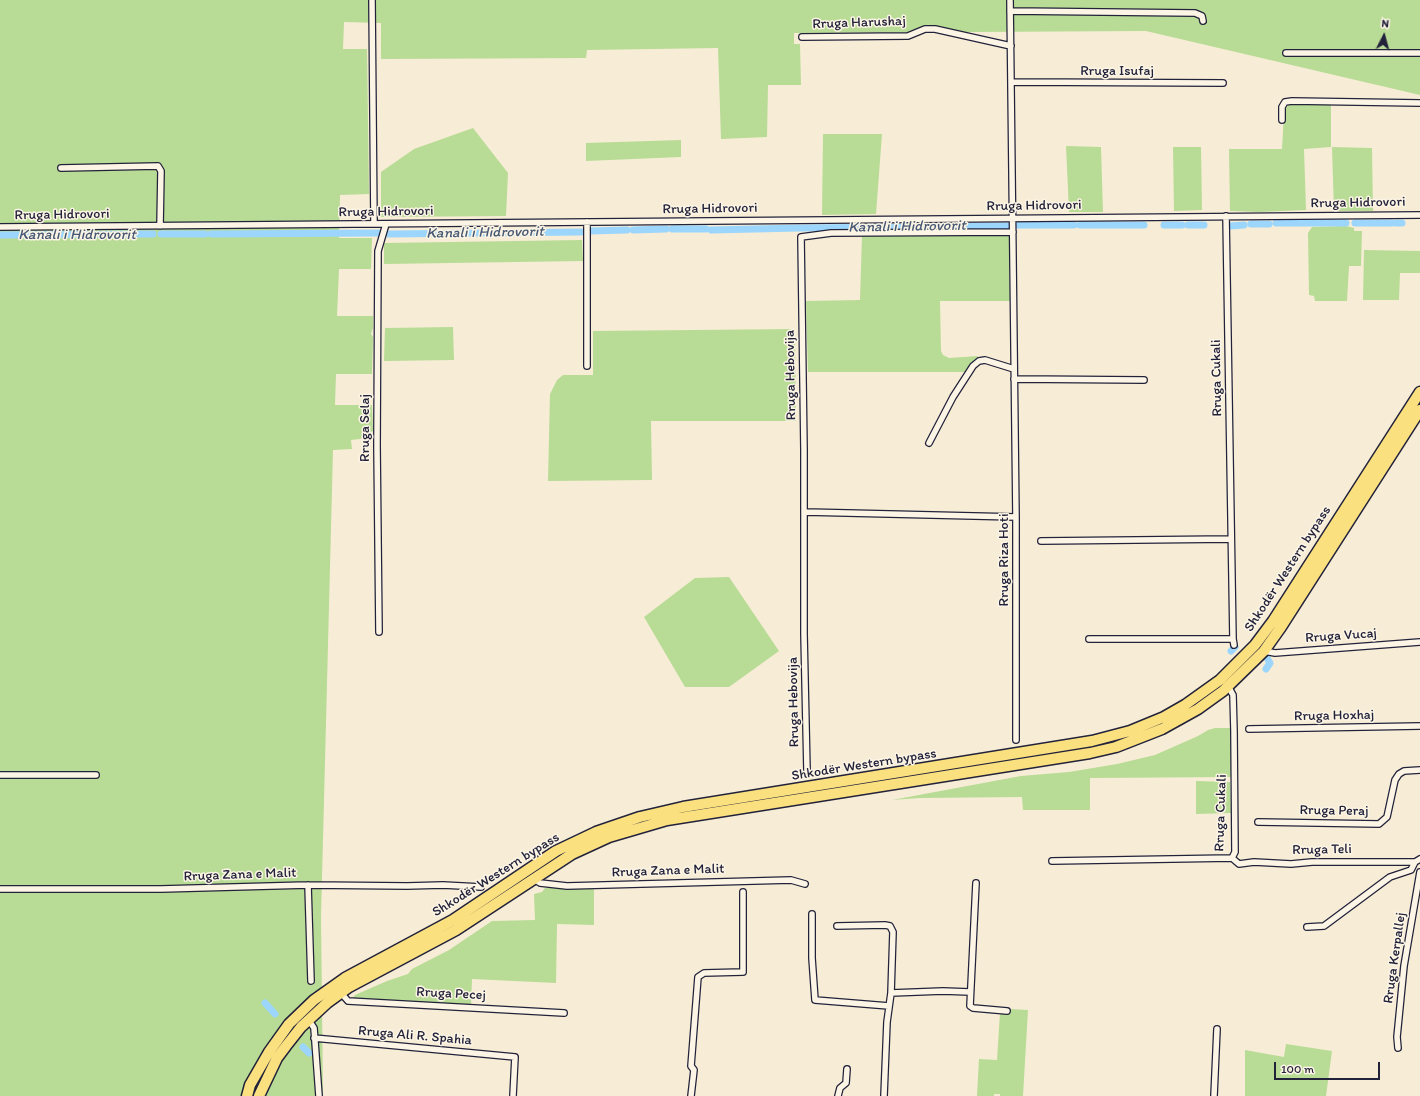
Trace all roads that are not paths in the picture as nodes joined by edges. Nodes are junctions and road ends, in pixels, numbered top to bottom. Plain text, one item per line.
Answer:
1 (372, 0) edge
2 (1010, 0) edge
3 (1010, 11) junction
4 (1203, 21) dead end
5 (802, 37) dead end
6 (1011, 46) junction
7 (1286, 53) dead end
8 (1420, 53) edge
9 (1011, 82) junction
10 (1222, 83) dead end
11 (1420, 103) edge
12 (1282, 120) dead end
13 (61, 168) dead end
14 (1420, 215) edge
15 (1226, 216) junction
16 (1012, 218) junction
17 (587, 222) junction
18 (374, 224) junction
19 (386, 224) junction
20 (160, 226) junction
21 (0, 228) edge
22 (1012, 232) junction
23 (587, 366) dead end
24 (1014, 369) junction
25 (1014, 379) junction
26 (1144, 380) dead end
27 (1420, 392) edge
28 (1420, 410) edge
29 (929, 443) dead end
30 (804, 512) junction
31 (1016, 517) junction
32 (1231, 539) junction
33 (1041, 541) dead end
34 (379, 632) dead end
35 (1090, 639) dead end
36 (1420, 642) edge
37 (1264, 651) junction
38 (1228, 686) junction
39 (1420, 726) edge
40 (1249, 729) dead end
41 (1016, 740) dead end
42 (1420, 770) edge
43 (807, 771) dead end
44 (96, 774) dead end
45 (0, 775) edge
46 (1258, 822) dead end
47 (1232, 858) junction
48 (1052, 861) dead end
49 (1417, 861) edge
50 (1420, 872) edge
51 (533, 878) junction
52 (976, 883) dead end
53 (805, 884) dead end
54 (308, 885) junction
55 (481, 887) dead end
56 (0, 889) edge
57 (743, 892) dead end
58 (812, 914) dead end
59 (837, 926) dead end
60 (1307, 928) dead end
61 (311, 981) dead end
62 (891, 992) junction
63 (970, 992) junction
64 (341, 993) junction
65 (889, 1006) junction
66 (1007, 1010) dead end
67 (564, 1013) dead end
68 (308, 1019) junction
69 (1216, 1029) dead end
70 (314, 1038) junction
71 (1398, 1048) dead end
72 (847, 1069) dead end
73 (246, 1096) edge
74 (258, 1096) edge
75 (319, 1096) edge
76 (513, 1096) edge
77 (691, 1096) edge
78 (838, 1096) edge
79 (884, 1096) edge
80 (1214, 1096) edge

1 - 18 street
2 - 3 street
3 - 4 street
3 - 6 street
5 - 6 street, Rruga Harushaj
6 - 9 street
7 - 8 street
9 - 10 street, Rruga Isufaj
9 - 16 street
11 - 12 street
13 - 20 street
14 - 15 street, Rruga Hidrovori
15 - 16 street, Rruga Hidrovori
15 - 32 street, Rruga Cukali
16 - 17 street, Rruga Hidrovori
16 - 22 street, Rruga Riza Hoti
17 - 19 street, Rruga Hidrovori
17 - 23 street
18 - 19 street, Rruga Hidrovori
18 - 20 street, Rruga Hidrovori
19 - 34 street, Rruga Selaj
20 - 21 street, Rruga Hidrovori
22 - 24 street, Rruga Riza Hoti
22 - 30 street, Rruga Hebovija
24 - 25 street, Rruga Riza Hoti
24 - 29 street
25 - 26 street
25 - 31 street, Rruga Riza Hoti
27 - 73 highway, Shkodër Western bypass
28 - 37 highway, Shkodër Western bypass
30 - 31 street
30 - 43 street, Rruga Hebovija
31 - 41 street, Rruga Riza Hoti
32 - 33 street
32 - 35 street, Rruga Cukali
36 - 37 street, Rruga Vucaj
37 - 38 highway, Shkodër Western bypass
38 - 47 street, Rruga Cukali
38 - 51 highway, Shkodër Western bypass
39 - 40 street, Rruga Hoxhaj
42 - 46 street, Rruga Peraj
44 - 45 street
47 - 48 street, Rruga Cukali
47 - 49 street, Rruga Teli
49 - 60 street, Rruga Teli
50 - 71 street, Rruga Kerpallej
51 - 53 street, Rruga Zana e Malit
51 - 64 highway, Shkodër Western bypass
52 - 63 street
54 - 55 street, Rruga Zana e Malit
54 - 56 street, Rruga Zana e Malit
54 - 61 street
57 - 77 street
58 - 65 street
59 - 62 street
62 - 63 street
62 - 65 street
63 - 66 street
64 - 67 street, Rruga Pecej
64 - 68 highway, Shkodër Western bypass
65 - 79 street
68 - 70 street
68 - 74 highway, Shkodër Western bypass
69 - 80 street
70 - 75 street
70 - 76 street, Rruga Ali R. Spahia
72 - 78 street

